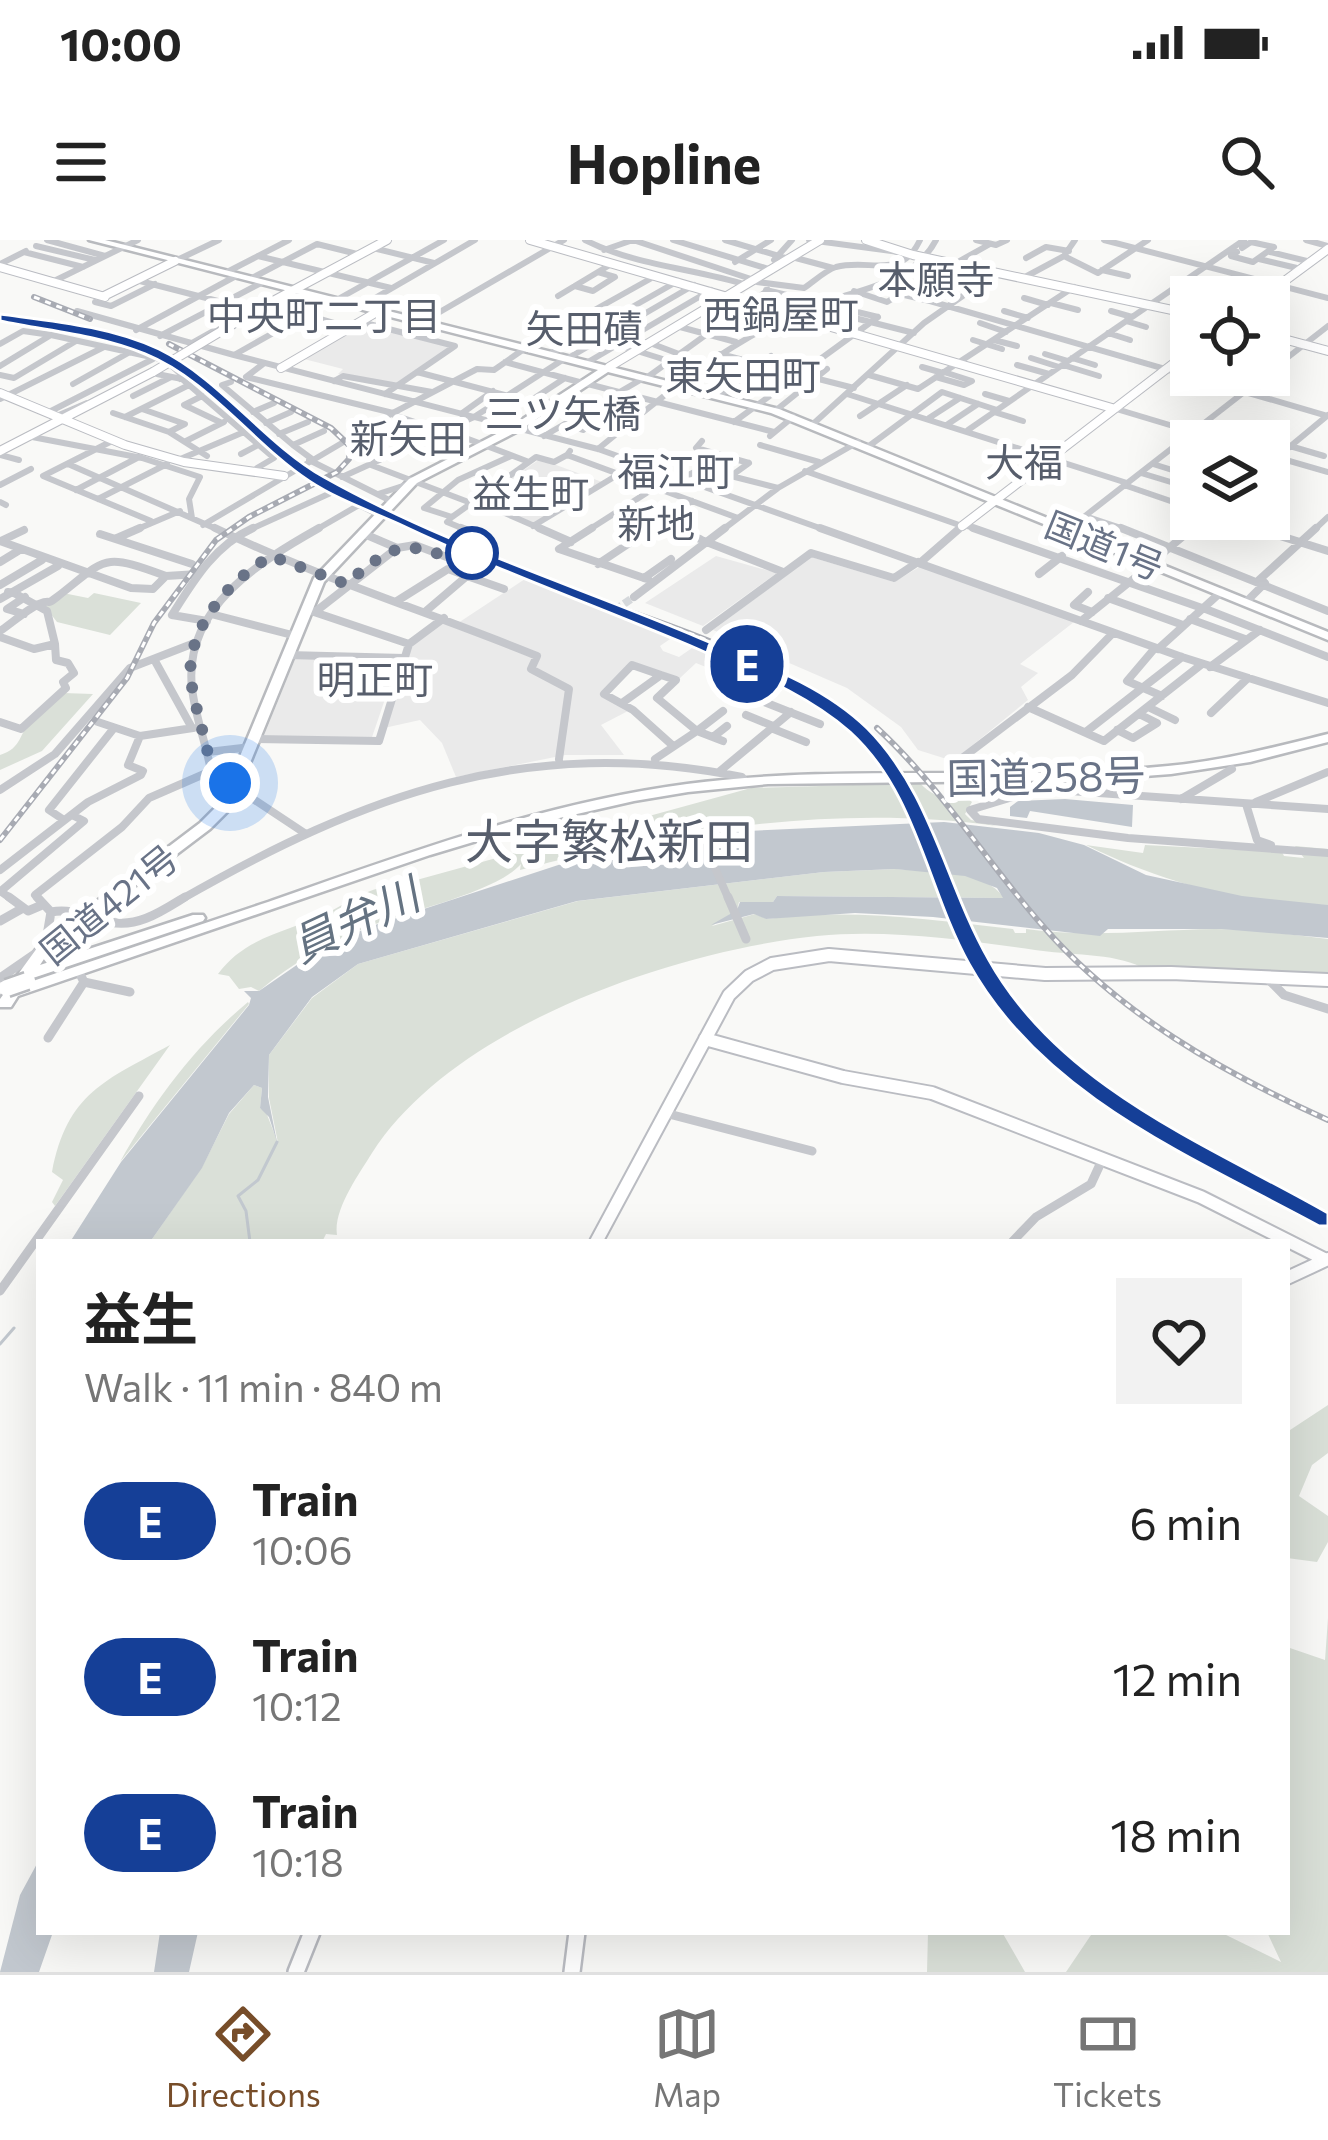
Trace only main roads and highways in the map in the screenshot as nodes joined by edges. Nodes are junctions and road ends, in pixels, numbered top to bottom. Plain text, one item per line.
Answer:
1 (94, 240) edge
2 (107, 240) edge
3 (130, 244) edge
4 (336, 299) junction
5 (380, 311) junction
6 (424, 322) junction
7 (527, 348) junction
8 (559, 356) junction
9 (607, 368) junction
10 (1328, 636) edge
11 (1328, 735) edge
12 (1053, 776) junction
13 (744, 779) junction
14 (268, 906) junction
15 (7, 991) edge

1 - 3 highway, 国道1号
2 - 3 highway, 国道1号
3 - 4 highway, 国道1号
4 - 5 highway, 国道1号
4 - 5 highway, 国道1号
5 - 6 highway, 国道1号
6 - 7 highway, 国道1号
6 - 7 highway, 国道1号
7 - 8 highway, 国道1号
8 - 9 highway, 国道1号
8 - 9 highway, 国道1号
9 - 10 highway, 国道1号
9 - 15 highway, 国道421号
11 - 12 highway, 国道258号
11 - 12 highway
11 - 13 highway, 国道258号
12 - 13 highway, 国道258号
13 - 14 highway, 国道258号
13 - 15 highway, 国道258号
14 - 15 highway, 国道258号
14 - 15 highway

